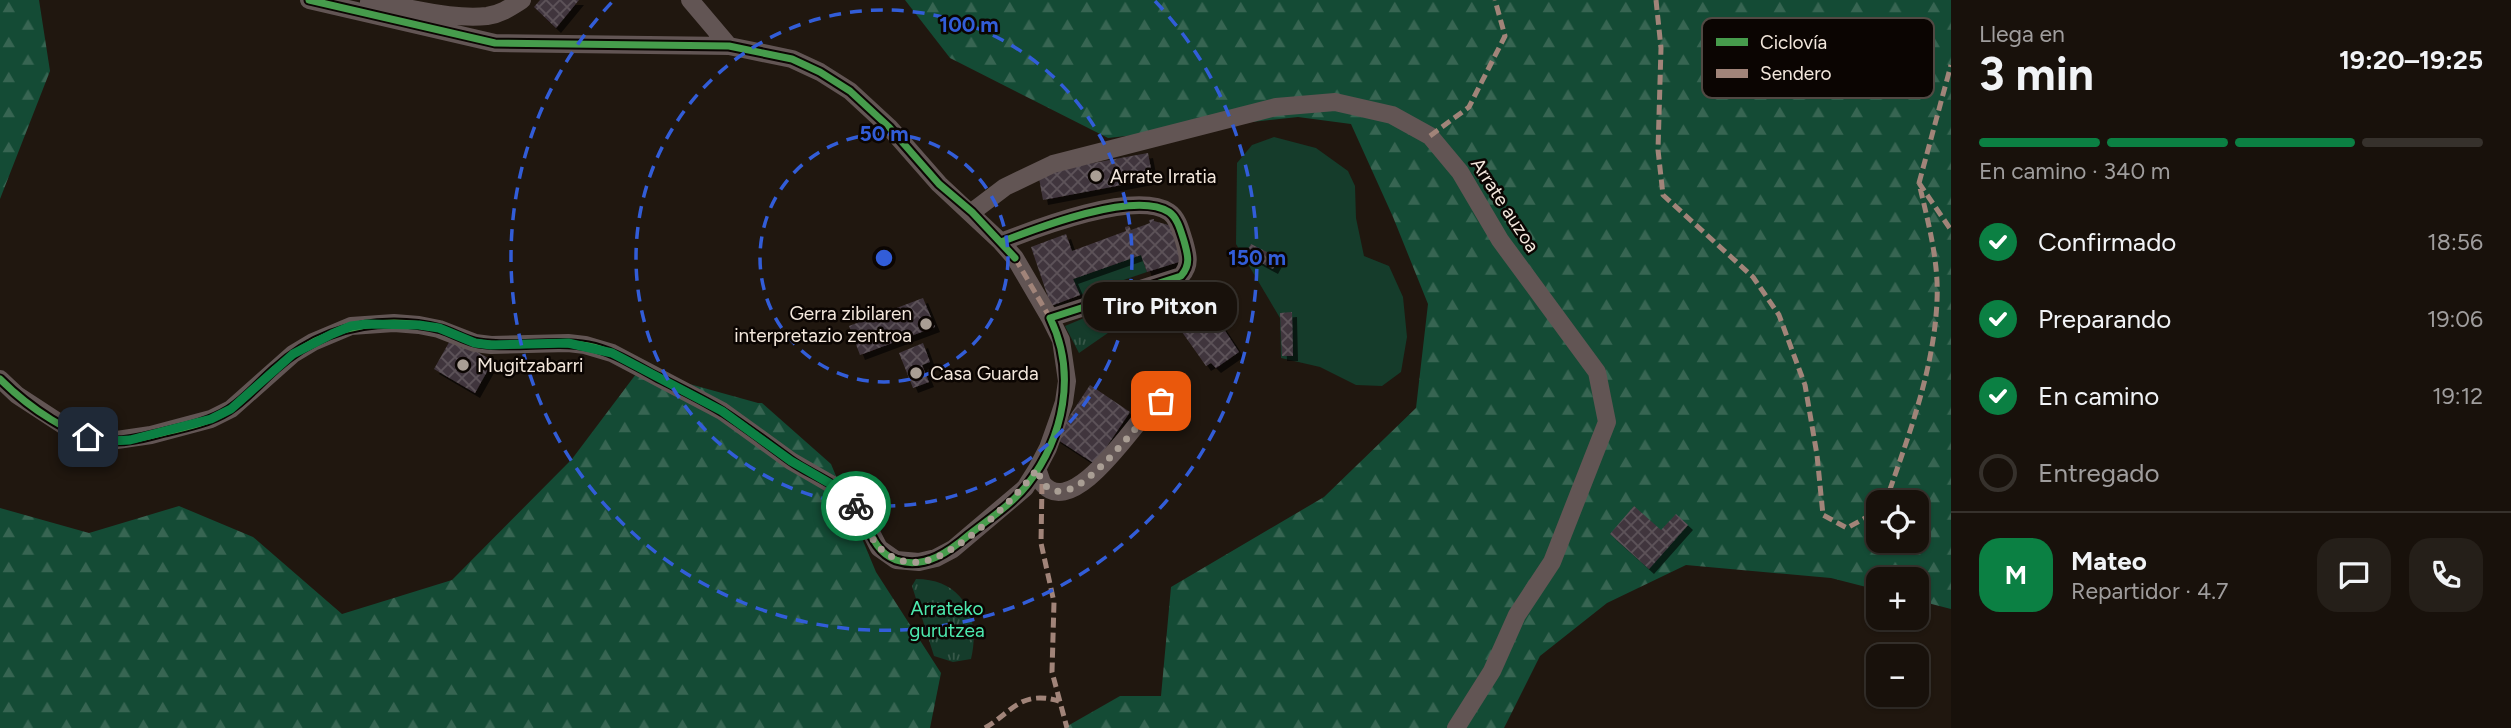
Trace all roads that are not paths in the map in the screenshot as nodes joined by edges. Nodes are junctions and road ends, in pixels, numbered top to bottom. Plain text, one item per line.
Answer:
1 (309, 0) edge
2 (522, 0) edge
3 (690, 0) edge
4 (337, 5) junction
5 (729, 46) junction
6 (972, 212) junction
7 (1001, 242) junction
8 (1050, 318) junction
9 (0, 379) edge
10 (1161, 401) dead end
11 (1040, 477) junction
12 (1456, 728) edge

1 - 4 street
2 - 4 street
3 - 5 street
4 - 5 street
5 - 6 street
6 - 7 street
6 - 12 street, Arrate auzoa
7 - 8 street
7 - 8 street
8 - 11 street
9 - 11 street
10 - 11 street

